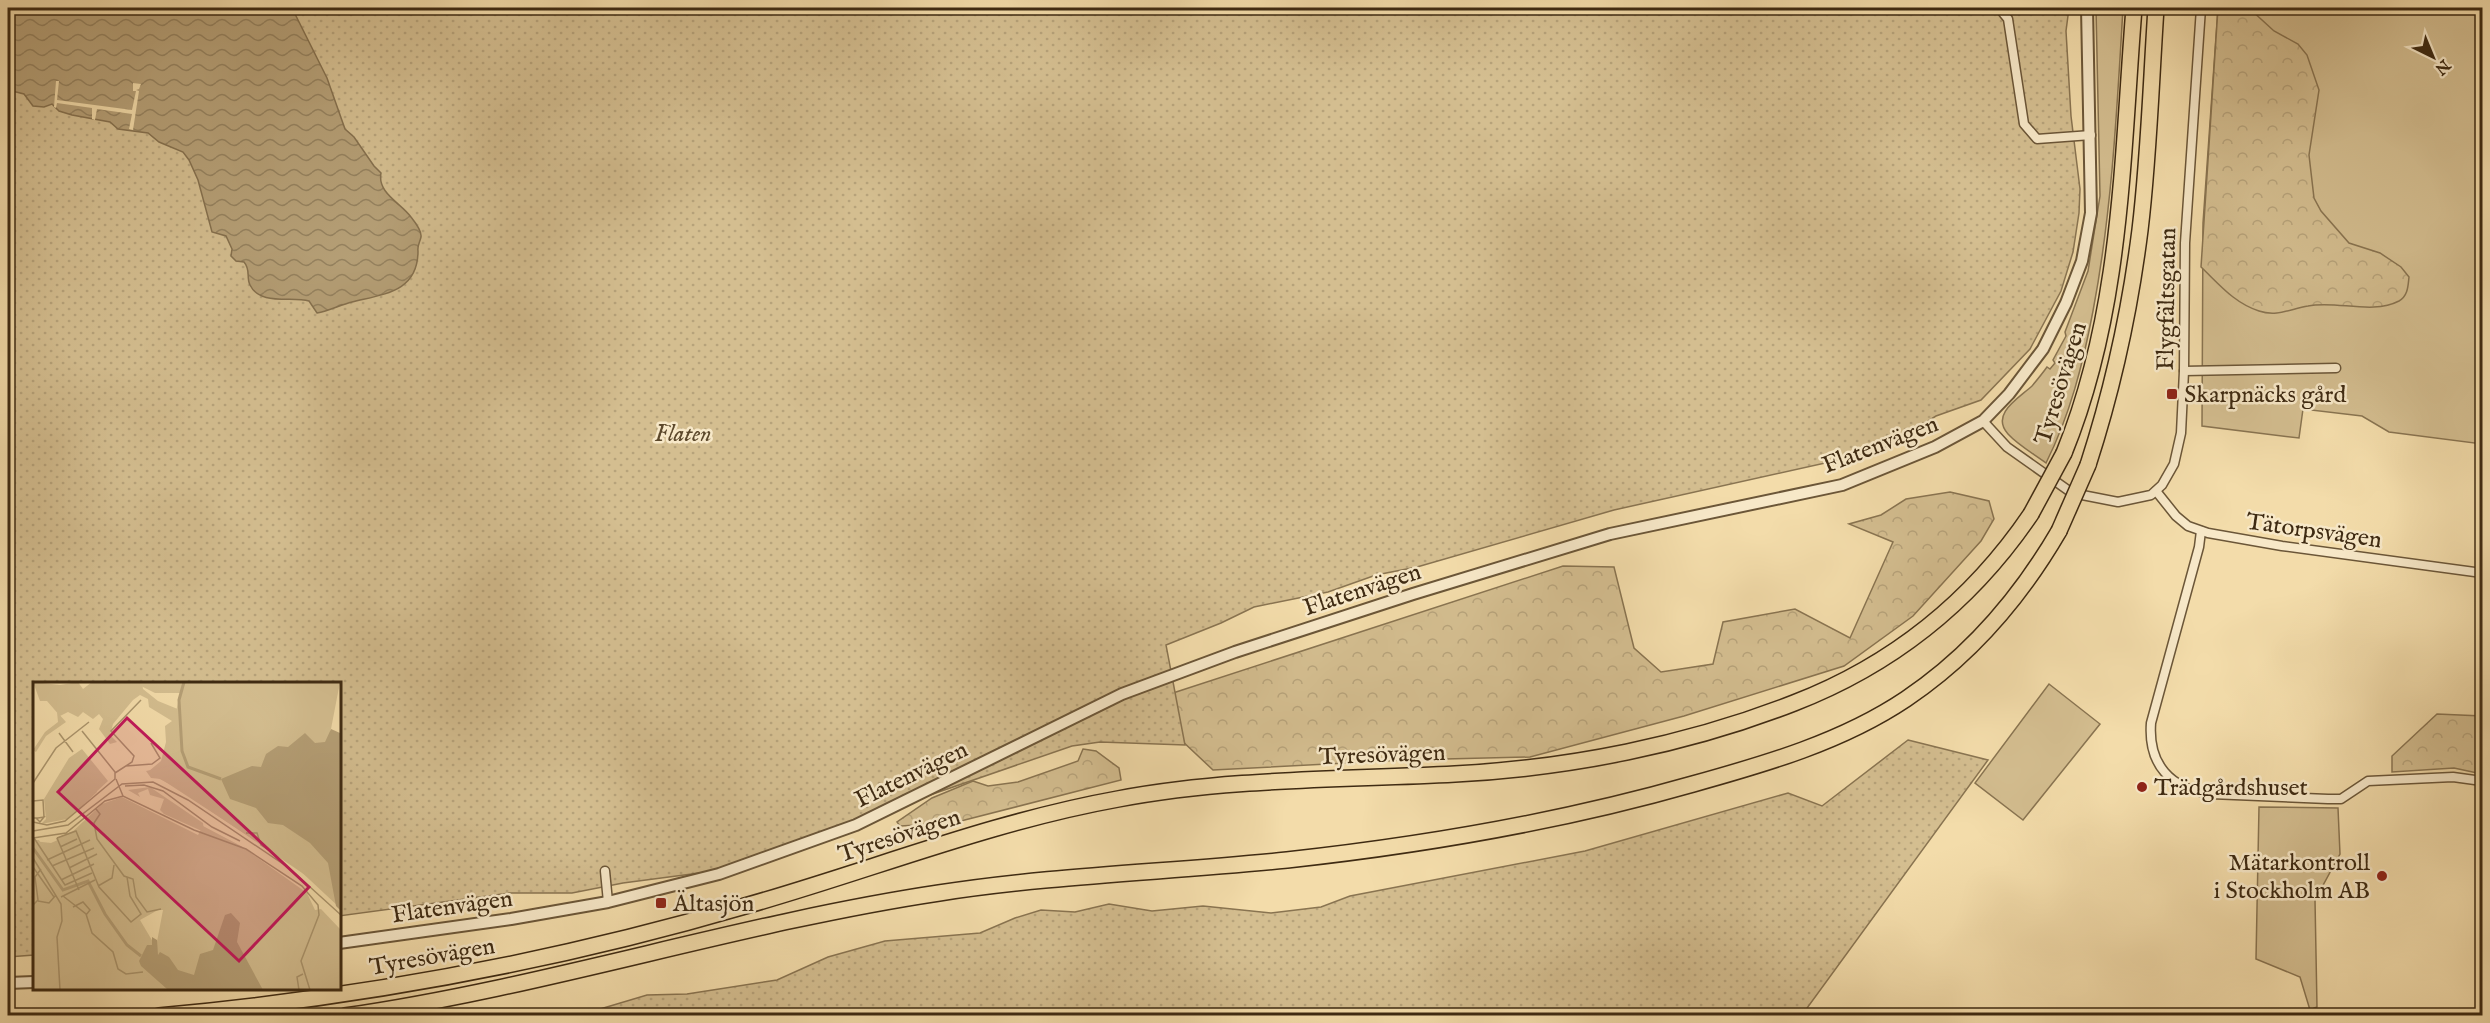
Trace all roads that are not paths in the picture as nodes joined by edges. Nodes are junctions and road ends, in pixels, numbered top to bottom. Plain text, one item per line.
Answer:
1 (1999, 8) edge
2 (2088, 8) edge
3 (2134, 8) edge
4 (2156, 8) edge
5 (2201, 8) edge
6 (2091, 135) junction
7 (2336, 368) dead end
8 (2184, 371) junction
9 (1983, 421) junction
10 (2156, 491) junction
11 (2201, 531) junction
12 (2482, 573) edge
13 (2482, 781) edge
14 (605, 871) dead end
15 (608, 902) junction
16 (340, 943) edge
17 (33, 982) edge
18 (8, 983) edge
19 (159, 1016) edge
20 (345, 1016) edge

1 - 6 street
2 - 6 street, Flatenvägen
3 - 19 highway, Tyresövägen, bridge
4 - 20 highway, Tyresövägen, bridge
5 - 8 street, Flygfältsgatan
6 - 9 street, Flatenvägen
7 - 8 street
8 - 10 street, Flygfältsgatan
9 - 10 street
9 - 15 street, Flatenvägen
10 - 11 street, Tätorpsvägen
11 - 12 street, Tätorpsvägen
11 - 13 street
14 - 15 street
15 - 16 street, Flatenvägen
17 - 18 street

